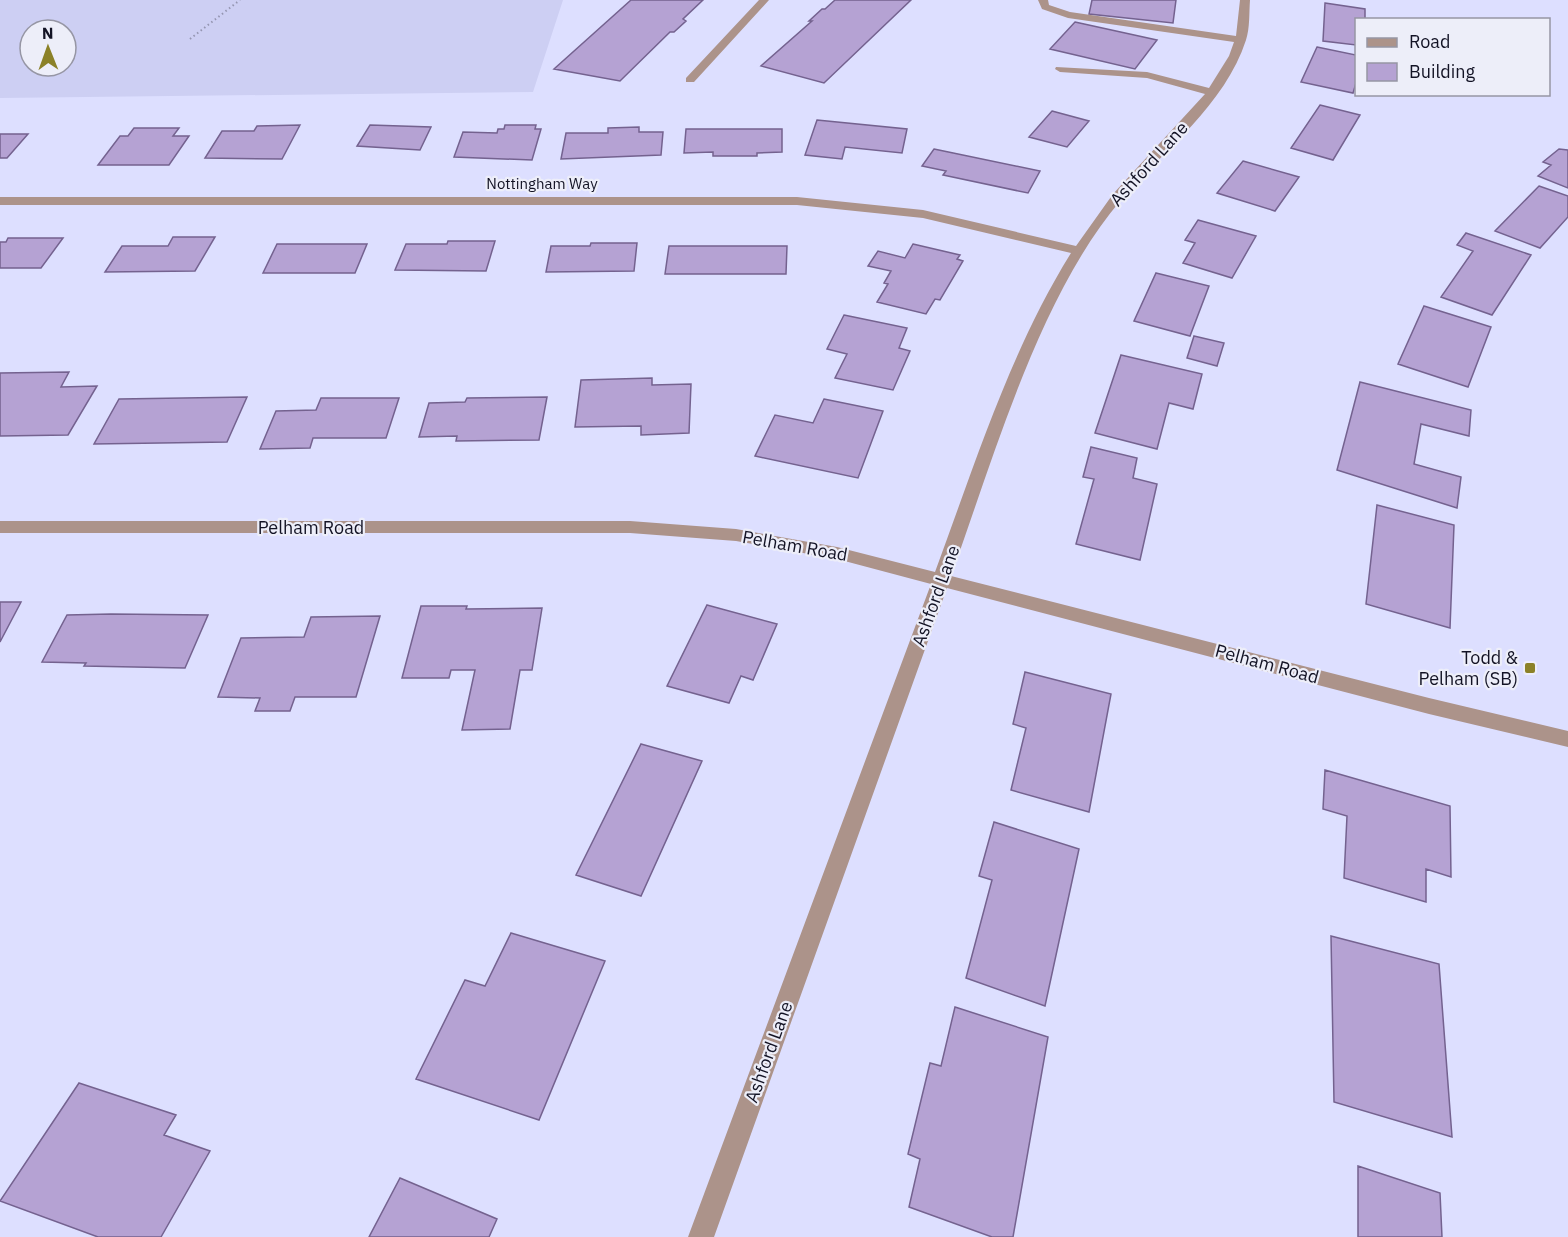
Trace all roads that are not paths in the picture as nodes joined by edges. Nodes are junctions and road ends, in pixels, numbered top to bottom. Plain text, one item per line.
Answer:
1 (764, 0) edge
2 (1043, 0) edge
3 (1245, 0) edge
4 (1240, 40) junction
5 (1060, 69) dead end
6 (690, 80) dead end
7 (1212, 92) junction
8 (0, 201) edge
9 (1079, 251) junction
10 (0, 527) edge
11 (942, 581) junction
12 (1568, 740) edge
13 (701, 1237) edge

1 - 6 street
2 - 4 street
3 - 4 street, Ashford Lane
4 - 7 street, Ashford Lane
5 - 7 street
7 - 9 street, Ashford Lane
8 - 9 street, Nottingham Way
9 - 11 street, Ashford Lane
10 - 11 street, Pelham Road
11 - 12 street, Pelham Road
11 - 13 street, Ashford Lane

